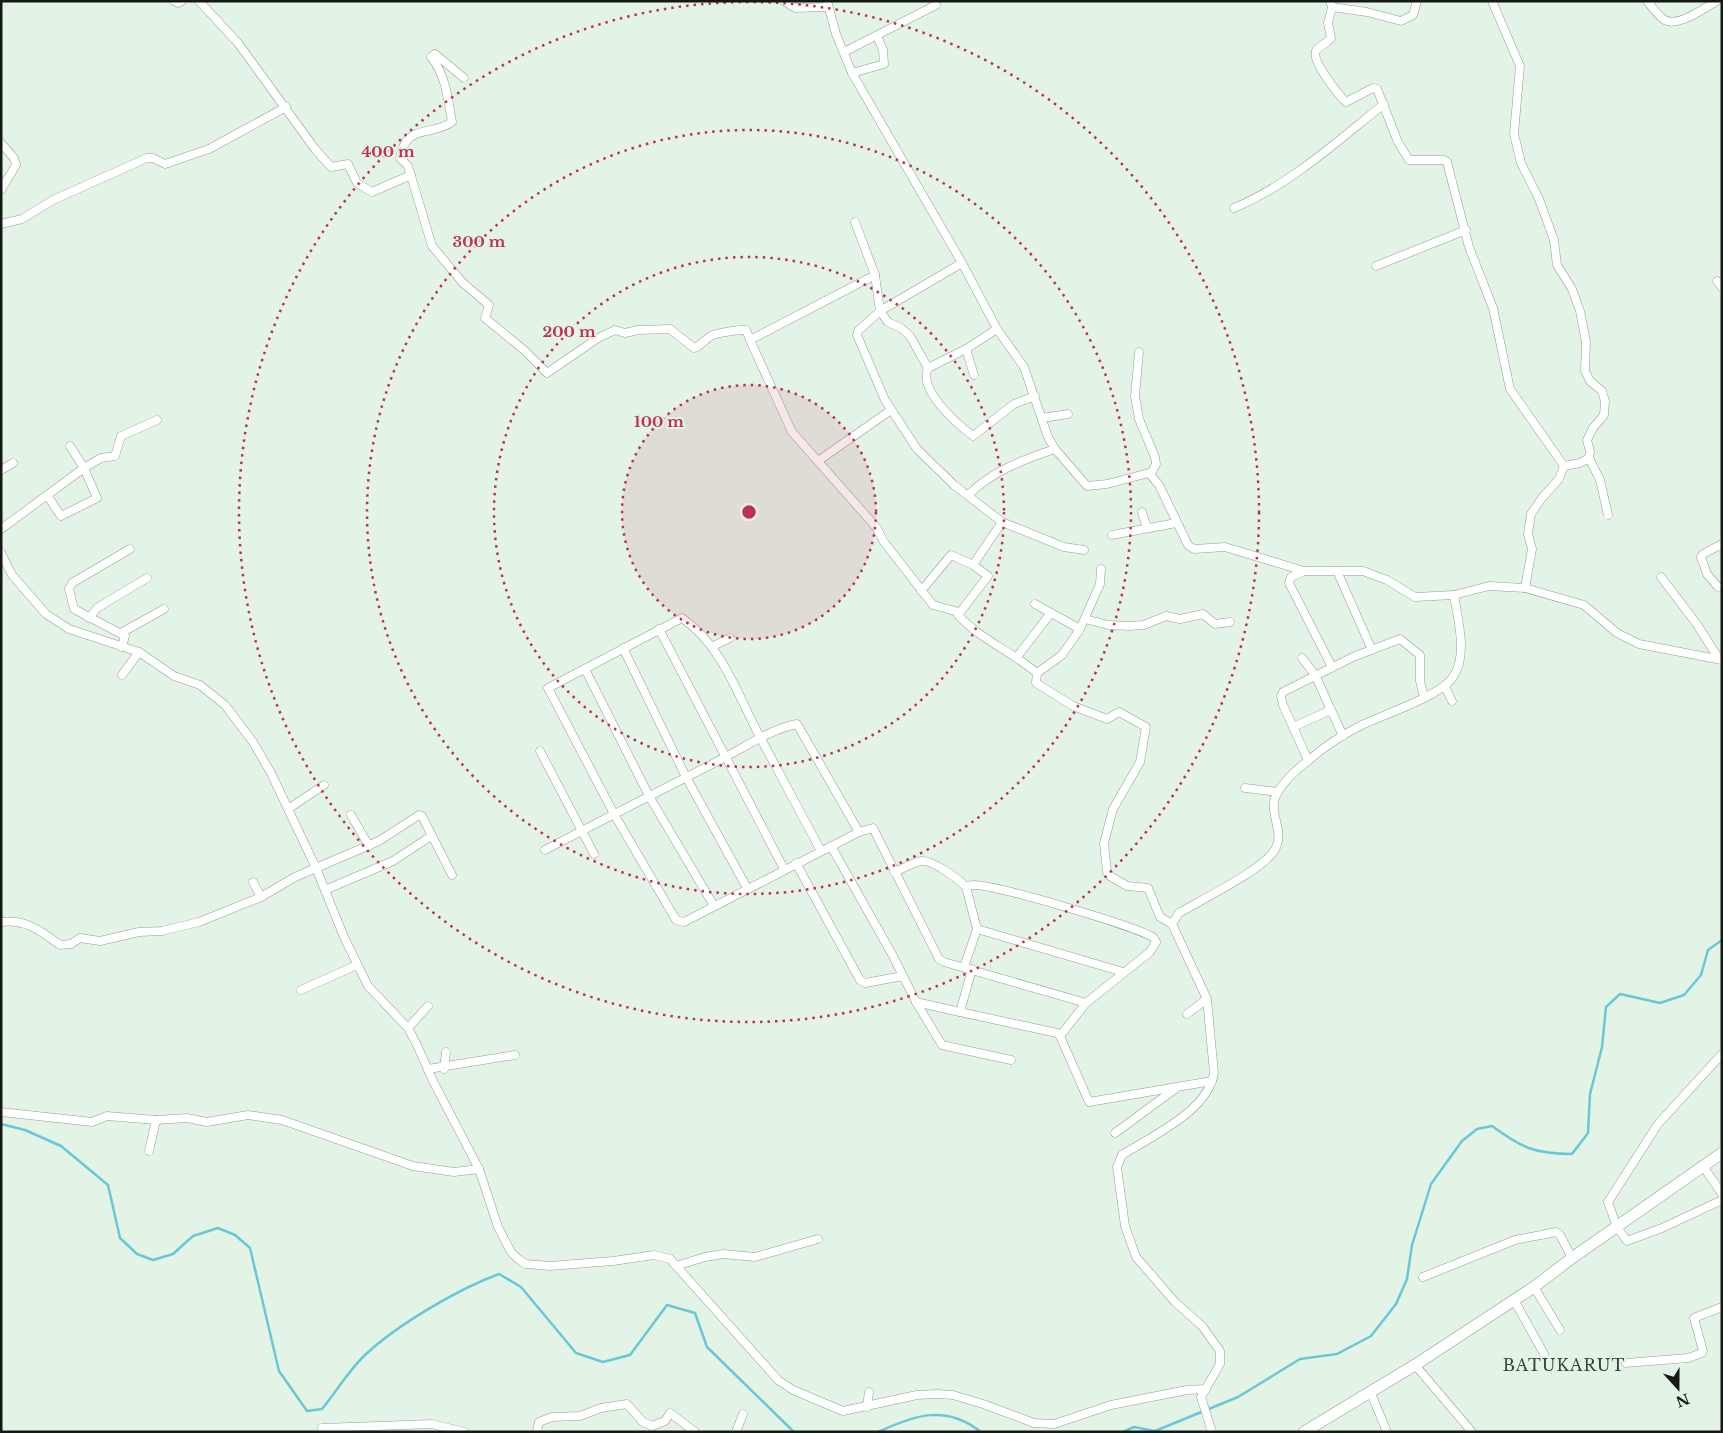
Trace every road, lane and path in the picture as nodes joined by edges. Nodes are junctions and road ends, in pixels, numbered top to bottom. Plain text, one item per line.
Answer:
1 (174, 1) edge
2 (182, 1) edge
3 (199, 1) edge
4 (784, 1) edge
5 (1417, 1) edge
6 (1492, 1) edge
7 (1647, 1) edge
8 (1717, 1) edge
9 (827, 4) edge
10 (1331, 4) edge
11 (936, 5) dead end
12 (877, 36) junction
13 (844, 52) junction
14 (852, 73) junction
15 (464, 78) dead end
16 (1384, 104) junction
17 (286, 106) junction
18 (1, 143) edge
19 (411, 175) junction
20 (1, 190) edge
21 (1234, 208) dead end
22 (855, 222) dead end
23 (1, 224) edge
24 (1466, 230) junction
25 (962, 263) junction
26 (1376, 266) dead end
27 (874, 275) junction
28 (1717, 281) dead end
29 (1722, 288) edge
30 (880, 311) junction
31 (997, 329) junction
32 (750, 340) junction
33 (966, 349) junction
34 (1139, 352) dead end
35 (928, 368) junction
36 (974, 375) dead end
37 (1035, 396) junction
38 (891, 410) junction
39 (1068, 414) dead end
40 (1042, 418) junction
41 (157, 420) dead end
42 (70, 446) dead end
43 (1054, 449) junction
44 (1589, 458) junction
45 (818, 461) junction
46 (13, 463) dead end
47 (1564, 466) junction
48 (84, 468) junction
49 (1, 470) edge
50 (1151, 474) junction
51 (47, 495) junction
52 (968, 495) junction
53 (1142, 512) dead end
54 (1608, 515) dead end
55 (1002, 522) junction
56 (1176, 523) junction
57 (1146, 528) junction
58 (1, 529) edge
59 (1112, 535) dead end
60 (1722, 544) edge
61 (130, 549) dead end
62 (1084, 550) dead end
63 (1, 553) edge
64 (973, 565) junction
65 (1101, 569) dead end
66 (1304, 571) junction
67 (1337, 571) junction
68 (1661, 577) dead end
69 (147, 578) dead end
70 (1525, 588) junction
71 (1721, 588) edge
72 (921, 592) junction
73 (1454, 596) junction
74 (1036, 604) dead end
75 (164, 609) dead end
76 (959, 612) junction
77 (1050, 614) junction
78 (89, 618) junction
79 (1085, 619) junction
80 (1230, 622) dead end
81 (659, 630) junction
82 (1080, 630) junction
83 (121, 633) junction
84 (730, 638) dead end
85 (713, 646) junction
86 (122, 647) junction
87 (623, 648) junction
88 (1372, 650) junction
89 (139, 652) junction
90 (1017, 657) junction
91 (1302, 658) dead end
92 (1721, 660) edge
93 (1332, 667) junction
94 (584, 669) junction
95 (1037, 673) junction
96 (122, 675) dead end
97 (1315, 675) junction
98 (1445, 687) junction
99 (1424, 697) junction
100 (1452, 701) dead end
101 (1331, 710) junction
102 (1293, 726) junction
103 (1343, 736) junction
104 (761, 739) junction
105 (540, 751) dead end
106 (727, 756) junction
107 (1308, 760) junction
108 (686, 777) junction
109 (324, 785) dead end
110 (1245, 788) dead end
111 (1278, 792) junction
112 (649, 796) junction
113 (288, 809) junction
114 (614, 814) junction
115 (351, 815) dead end
116 (580, 831) junction
117 (859, 832) junction
118 (428, 838) dead end
119 (370, 846) junction
120 (831, 846) junction
121 (544, 850) dead end
122 (821, 851) junction
123 (594, 854) dead end
124 (796, 863) junction
125 (316, 868) junction
126 (784, 869) junction
127 (894, 872) junction
128 (452, 875) dead end
129 (253, 882) dead end
130 (966, 887) junction
131 (747, 888) junction
132 (325, 890) junction
133 (261, 897) junction
134 (714, 906) junction
135 (1, 922) edge
136 (1169, 922) junction
137 (977, 929) junction
138 (357, 964) junction
139 (968, 968) junction
140 (1123, 972) junction
141 (903, 976) junction
142 (301, 990) dead end
143 (1207, 999) junction
144 (916, 1002) junction
145 (1086, 1003) junction
146 (428, 1006) dead end
147 (960, 1012) junction
148 (1187, 1014) dead end
149 (408, 1028) junction
150 (1060, 1036) junction
151 (446, 1052) dead end
152 (1722, 1054) edge
153 (515, 1056) dead end
154 (1011, 1060) dead end
155 (444, 1069) junction
156 (428, 1070) junction
157 (1212, 1081) junction
158 (1177, 1088) junction
159 (1, 1112) edge
160 (156, 1120) junction
161 (1115, 1133) dead end
162 (149, 1151) dead end
163 (1722, 1152) edge
164 (1703, 1166) junction
165 (479, 1169) junction
166 (1722, 1194) edge
167 (1722, 1200) edge
168 (1616, 1227) junction
169 (818, 1239) dead end
170 (1572, 1258) junction
171 (676, 1266) junction
172 (1423, 1277) dead end
173 (1534, 1288) junction
174 (1514, 1300) junction
175 (1722, 1307) edge
176 (1560, 1330) dead end
177 (1544, 1354) dead end
178 (1626, 1363) dead end
179 (1415, 1365) junction
180 (1206, 1389) junction
181 (1370, 1391) junction
182 (869, 1392) dead end
183 (867, 1407) junction
184 (743, 1414) dead end
185 (644, 1422) junction
186 (322, 1428) dead end
187 (1316, 1428) edge
188 (464, 1432) edge
189 (537, 1432) edge
190 (649, 1432) edge
191 (695, 1432) edge
192 (736, 1432) edge
193 (1212, 1432) edge
194 (1304, 1432) edge
195 (1387, 1432) edge
196 (1472, 1432) edge

1 - 2 street
3 - 17 street
4 - 9 street
5 - 10 street
6 - 44 street
7 - 8 street
9 - 13 street
10 - 16 street
11 - 12 street
12 - 13 street
12 - 14 street
13 - 14 street
14 - 25 street
15 - 19 street
16 - 21 street
16 - 24 street
17 - 19 street
17 - 23 street
18 - 20 street
19 - 32 street
22 - 27 street
24 - 26 street
24 - 47 street
25 - 30 street
25 - 31 street
27 - 30 street
27 - 32 street
28 - 29 street
30 - 35 street
30 - 38 street
31 - 33 street
31 - 37 street
32 - 45 street
33 - 35 street
33 - 36 street
34 - 50 street
35 - 37 street
37 - 40 street
38 - 45 street
38 - 52 street
39 - 40 street
40 - 43 street
41 - 48 street
42 - 48 street
43 - 50 street
43 - 52 street
44 - 47 street
44 - 54 street
45 - 72 street
46 - 49 street
47 - 70 street
48 - 51 street
48 - 51 street
50 - 56 street
51 - 58 street
52 - 55 street
53 - 57 street
55 - 62 street
55 - 64 street
56 - 57 street
56 - 66 street
57 - 59 street
60 - 71 street
61 - 78 street
63 - 86 street
64 - 72 street
64 - 76 street
65 - 79 street
66 - 67 street
66 - 93 street
67 - 73 street
67 - 88 street
68 - 92 street
69 - 78 street
70 - 73 street
70 - 92 street
72 - 76 street
73 - 98 street
74 - 77 street
75 - 83 street
76 - 90 street
77 - 82 street
77 - 90 street
78 - 83 street
79 - 80 street
79 - 82 street
81 - 85 street
81 - 87 street
81 - 106 street
82 - 95 street
83 - 86 street
84 - 85 street
85 - 104 street
86 - 89 street
87 - 94 street
87 - 108 street
88 - 93 street
88 - 99 street
89 - 96 street
89 - 113 street
90 - 95 street
91 - 97 street
93 - 97 street
94 - 112 street
94 - 114 street
95 - 136 street
97 - 101 street
97 - 102 street
98 - 99 street
98 - 100 street
99 - 103 street
101 - 102 street
101 - 103 street
102 - 107 street
103 - 107 street
104 - 106 street
104 - 117 street
104 - 122 street
105 - 116 street
106 - 108 street
106 - 126 street
107 - 111 street
108 - 112 street
108 - 131 street
109 - 113 street
110 - 111 street
111 - 136 street
112 - 114 street
112 - 134 street
113 - 125 street
114 - 116 street
114 - 134 street
115 - 119 street
116 - 121 street
116 - 123 street
117 - 120 street
117 - 127 street
118 - 132 street
119 - 125 street
119 - 128 street
120 - 122 street
120 - 141 street
122 - 124 street
124 - 126 street
124 - 141 street
125 - 132 street
125 - 133 street
126 - 131 street
127 - 130 street
127 - 139 street
129 - 133 street
130 - 137 street
130 - 140 street
131 - 134 street
132 - 138 street
133 - 135 street
136 - 143 street
137 - 139 street
137 - 140 street
138 - 142 street
138 - 149 street
139 - 145 street
139 - 147 street
140 - 145 street
141 - 144 street
143 - 148 street
143 - 157 street
144 - 147 street
144 - 154 street
145 - 150 street
146 - 149 street
147 - 150 street
149 - 156 street
150 - 158 street
151 - 155 street
152 - 168 street
153 - 155 street
155 - 156 street
156 - 165 street
157 - 158 street
157 - 180 street
158 - 161 street
159 - 160 street
160 - 162 street
160 - 165 street
163 - 164 street
164 - 166 street
164 - 168 street
165 - 171 street
167 - 168 street
168 - 170 street
169 - 171 street
170 - 172 street
170 - 173 street
171 - 183 street
173 - 174 street
173 - 176 street
174 - 177 street
174 - 179 street
175 - 178 street
179 - 181 street
179 - 196 street
180 - 183 street
180 - 193 street
181 - 187 street
181 - 195 street
182 - 183 street
184 - 192 street
185 - 189 street
185 - 190 street
185 - 191 street
186 - 188 street
187 - 194 street

